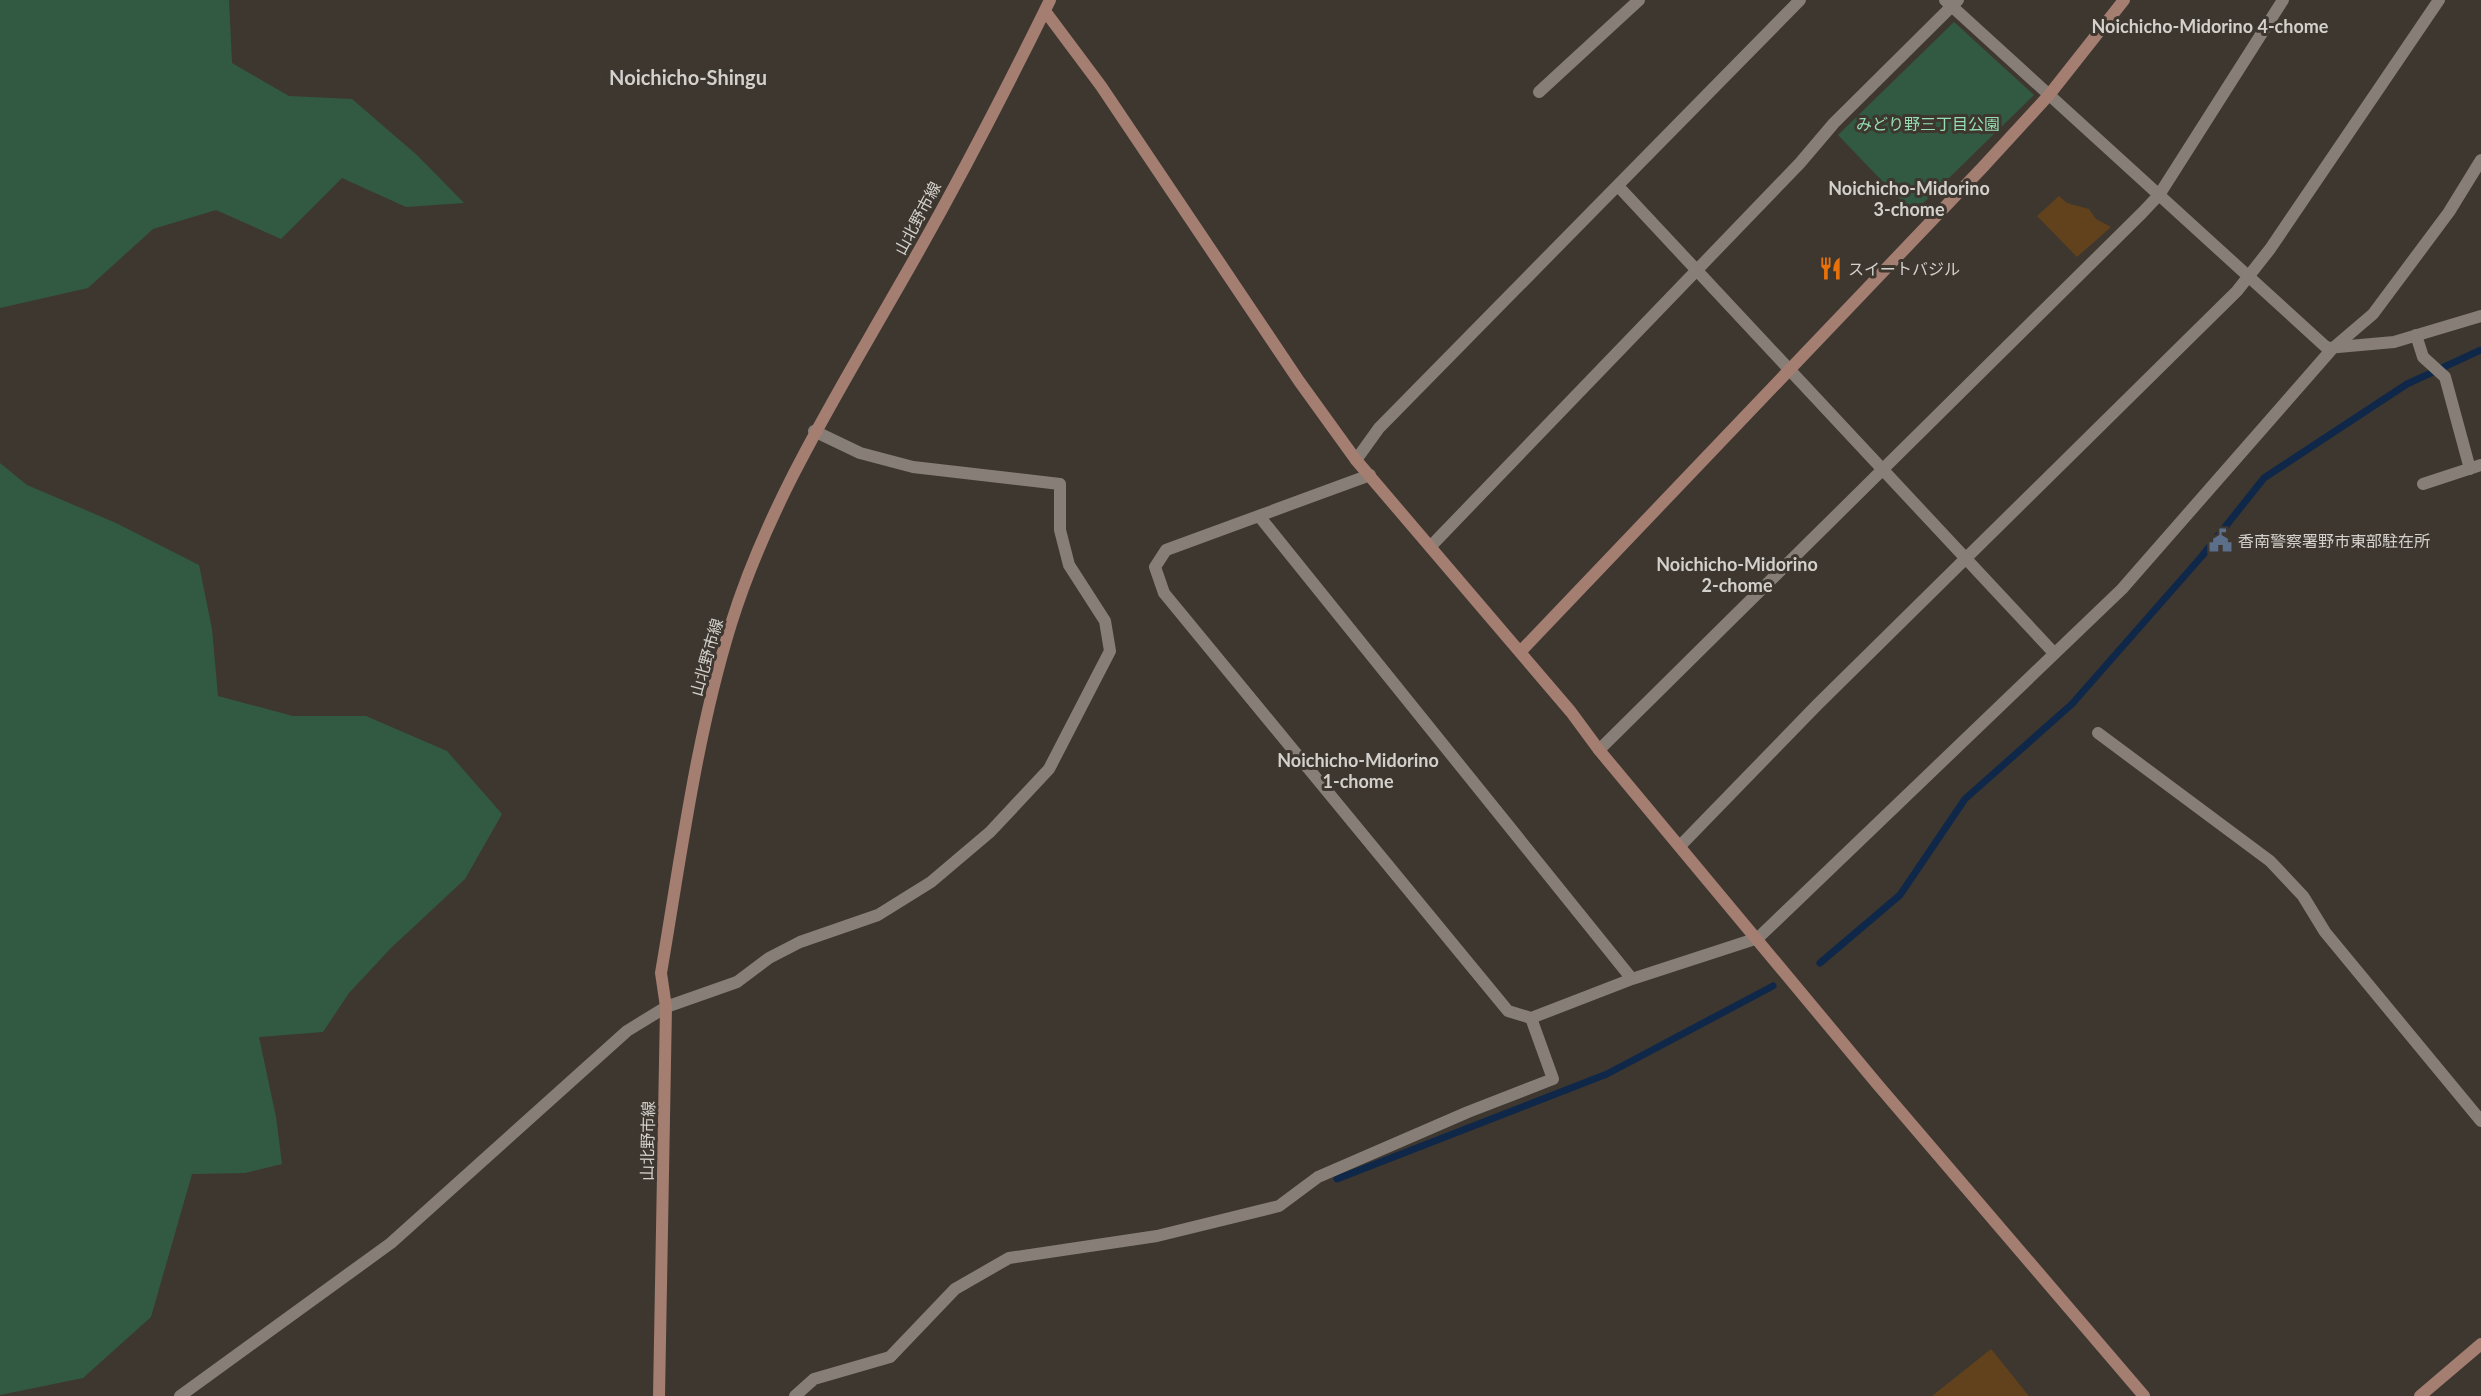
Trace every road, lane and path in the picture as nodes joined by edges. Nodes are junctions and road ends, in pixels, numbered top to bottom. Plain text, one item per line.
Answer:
1 (1639, 0) edge
2 (1800, 0) edge
3 (2124, 0) edge
4 (2283, 0) edge
5 (2439, 0) edge
6 (1952, 2) edge
7 (1048, 5) edge
8 (1539, 93) dead end
9 (2049, 95) junction
10 (2481, 160) edge
11 (1618, 186) junction
12 (2158, 195) junction
13 (1696, 272) junction
14 (2248, 275) junction
15 (2481, 316) edge
16 (2416, 335) junction
17 (2332, 349) junction
18 (1791, 371) junction
19 (814, 431) junction
20 (1356, 460) junction
21 (2476, 467) edge
22 (1884, 470) junction
23 (1370, 475) junction
24 (2424, 484) dead end
25 (1259, 516) junction
26 (1431, 546) junction
27 (1967, 560) junction
28 (1521, 651) junction
29 (2054, 653) junction
30 (2098, 733) dead end
31 (1599, 750) junction
32 (1680, 846) junction
33 (1758, 938) junction
34 (1632, 980) junction
35 (666, 1007) junction
36 (1531, 1018) junction
37 (2481, 1121) edge
38 (2481, 1344) edge
39 (180, 1396) edge
40 (659, 1396) edge
41 (795, 1396) edge
42 (2144, 1396) edge
43 (2420, 1396) edge

1 - 8 street
2 - 11 street
3 - 9 street
4 - 12 street
5 - 14 street
6 - 9 street
6 - 13 street
7 - 19 street, 山北野市線
7 - 20 street
9 - 12 street
9 - 18 street
10 - 17 street
11 - 13 street
11 - 20 street
12 - 14 street
12 - 22 street
13 - 18 street
13 - 26 street
14 - 17 street
14 - 27 street
15 - 16 street
16 - 17 street
16 - 21 street
17 - 29 street
18 - 22 street
18 - 28 street
19 - 35 street, 山北野市線
19 - 35 street
20 - 23 street
21 - 24 street
22 - 27 street
22 - 31 street
23 - 25 street
23 - 26 street
25 - 34 street
25 - 36 street
26 - 28 street
27 - 29 street
27 - 32 street
28 - 31 street
29 - 33 street
30 - 37 street
31 - 32 street
32 - 33 street
33 - 34 street
33 - 42 street
34 - 36 street
35 - 39 street
35 - 40 street, 山北野市線
36 - 41 street
38 - 43 street

